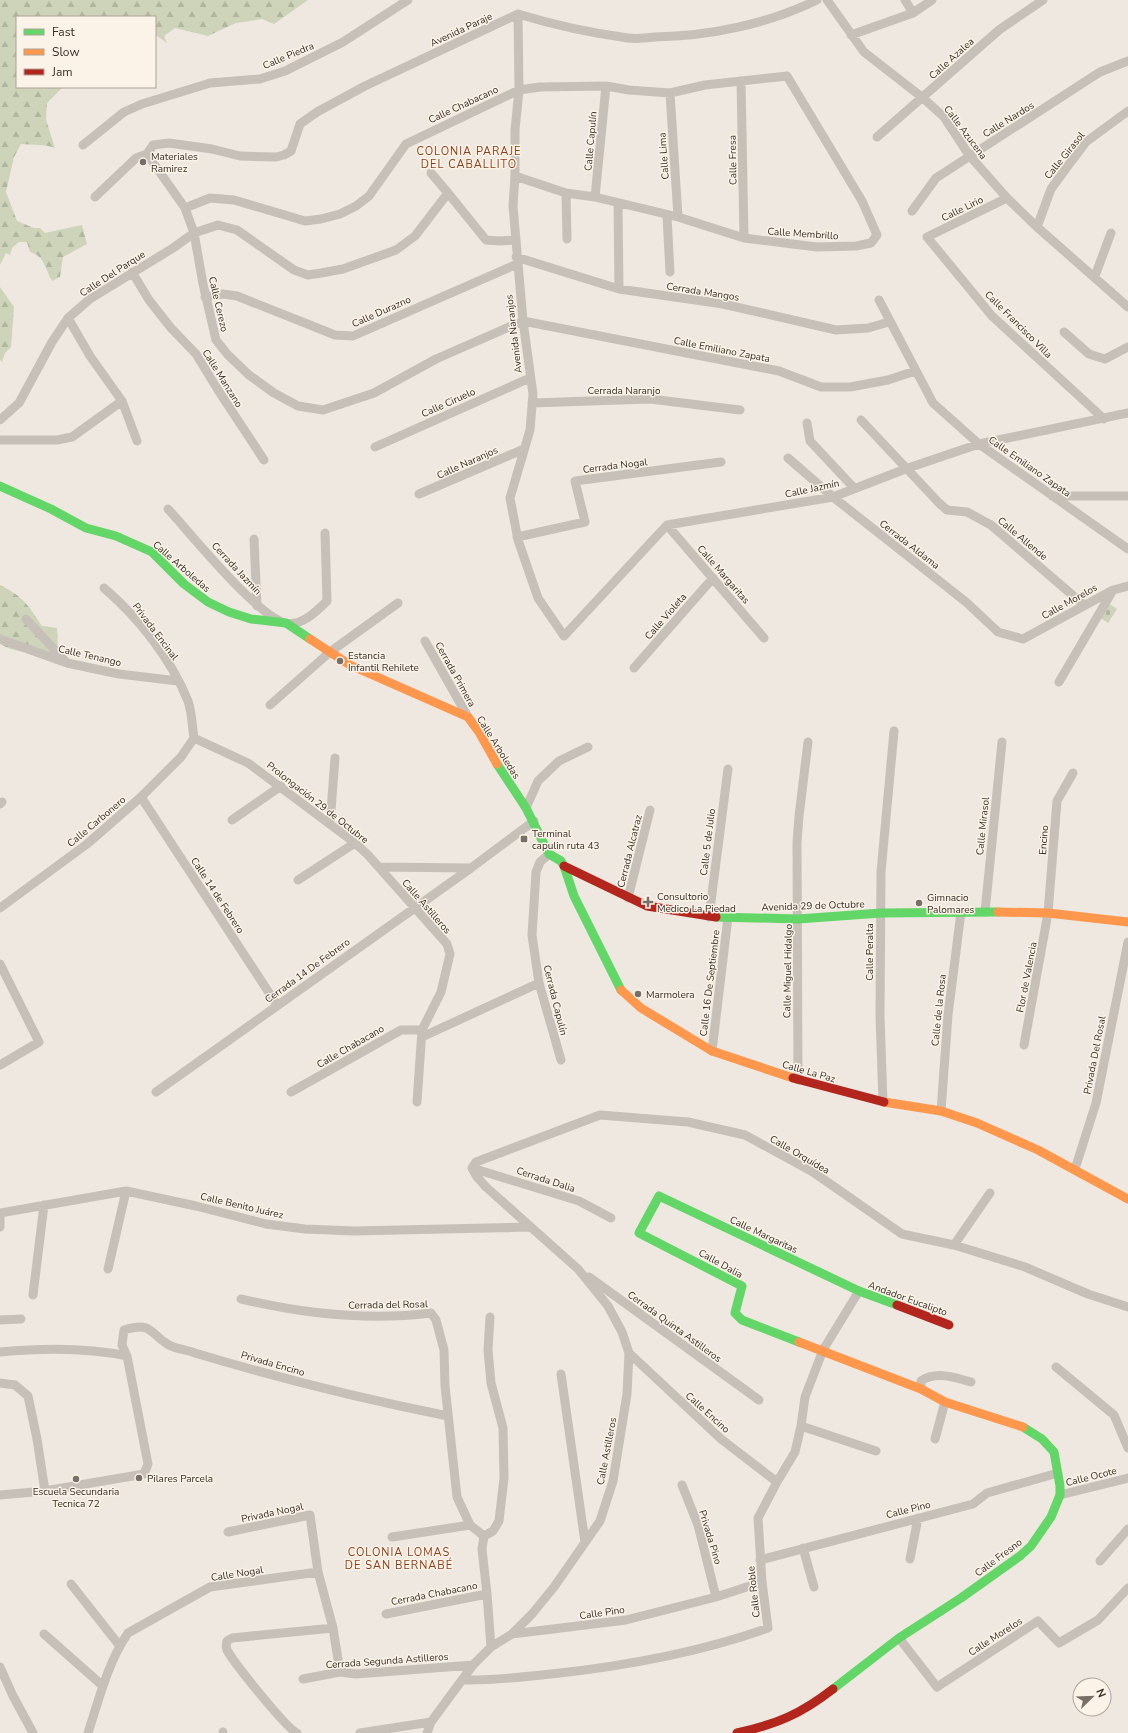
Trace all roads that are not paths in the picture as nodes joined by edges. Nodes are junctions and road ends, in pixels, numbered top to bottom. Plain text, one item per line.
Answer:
1 (408, 0) edge
2 (817, 0) edge
3 (827, 0) edge
4 (905, 0) edge
5 (932, 0) edge
6 (1043, 0) edge
7 (913, 13) junction
8 (518, 14) junction
9 (851, 35) junction
10 (1128, 61) edge
11 (787, 76) joint
12 (741, 80) junction
13 (606, 86) junction
14 (519, 90) junction
15 (670, 93) junction
16 (923, 98) junction
17 (1128, 111) edge
18 (877, 137) dead end
19 (83, 145) dead end
20 (147, 154) junction
21 (969, 156) junction
22 (432, 173) dead end
23 (515, 176) junction
24 (448, 193) junction
25 (566, 193) junction
26 (95, 197) dead end
27 (595, 197) junction
28 (1007, 198) junction
29 (618, 203) junction
30 (185, 208) junction
31 (912, 211) dead end
32 (667, 216) junction
33 (678, 217) junction
34 (1037, 227) junction
35 (194, 232) junction
36 (1110, 233) dead end
37 (927, 237) joint
38 (744, 238) junction
39 (567, 239) dead end
40 (515, 240) junction
41 (517, 260) junction
42 (132, 272) junction
43 (670, 272) dead end
44 (1095, 276) junction
45 (619, 289) junction
46 (205, 297) junction
47 (878, 300) dead end
48 (1128, 307) edge
49 (68, 318) junction
50 (523, 321) junction
51 (889, 322) junction
52 (1064, 332) dead end
53 (1128, 347) edge
54 (915, 371) junction
55 (530, 378) junction
56 (122, 401) junction
57 (532, 403) junction
58 (740, 410) dead end
59 (1128, 413) edge
60 (1104, 419) junction
61 (0, 420) edge
62 (861, 420) dead end
63 (807, 423) dead end
64 (0, 440) edge
65 (137, 441) dead end
66 (979, 444) junction
67 (375, 447) dead end
68 (524, 449) junction
69 (788, 458) dead end
70 (264, 460) dead end
71 (721, 462) dead end
72 (908, 468) junction
73 (0, 486) edge
74 (854, 488) junction
75 (419, 494) dead end
76 (833, 496) junction
77 (1052, 496) junction
78 (1128, 496) edge
79 (168, 509) dead end
80 (667, 525) junction
81 (324, 533) dead end
82 (517, 537) junction
83 (254, 539) dead end
84 (1128, 549) edge
85 (713, 578) junction
86 (1128, 586) edge
87 (104, 588) dead end
88 (1113, 590) junction
89 (398, 603) dead end
90 (1084, 605) junction
91 (257, 606) junction
92 (26, 619) dead end
93 (286, 624) junction
94 (764, 638) dead end
95 (0, 639) edge
96 (1023, 639) joint
97 (425, 641) dead end
98 (330, 652) junction
99 (67, 663) junction
100 (634, 668) dead end
101 (178, 681) junction
102 (1059, 682) dead end
103 (270, 705) dead end
104 (468, 717) junction
105 (894, 731) dead end
106 (194, 738) junction
107 (808, 742) dead end
108 (1002, 742) dead end
109 (588, 747) dead end
110 (335, 758) dead end
111 (728, 769) dead end
112 (1073, 773) dead end
113 (281, 786) junction
114 (141, 797) junction
115 (526, 808) junction
116 (650, 810) dead end
117 (232, 820) dead end
118 (534, 822) junction
119 (330, 824) junction
120 (355, 843) junction
121 (549, 854) junction
122 (564, 866) junction
123 (379, 867) junction
124 (471, 868) junction
125 (298, 880) dead end
126 (628, 898) junction
127 (414, 907) junction
128 (0, 908) edge
129 (961, 912) junction
130 (984, 912) junction
131 (881, 913) junction
132 (1048, 913) junction
133 (709, 917) junction
134 (728, 917) junction
135 (798, 919) junction
136 (1128, 922) edge
137 (1128, 942) edge
138 (0, 964) edge
139 (4, 983) edge
140 (539, 983) junction
141 (277, 1005) junction
142 (422, 1034) junction
143 (1024, 1045) dead end
144 (712, 1051) junction
145 (561, 1060) dead end
146 (0, 1065) edge
147 (798, 1080) junction
148 (156, 1092) dead end
149 (291, 1092) dead end
150 (417, 1102) dead end
151 (883, 1102) junction
152 (941, 1111) junction
153 (472, 1168) junction
154 (1075, 1169) junction
155 (126, 1191) junction
156 (990, 1193) dead end
157 (659, 1196) joint
158 (1128, 1199) edge
159 (44, 1204) junction
160 (0, 1213) edge
161 (611, 1218) dead end
162 (0, 1227) edge
163 (530, 1227) junction
164 (954, 1245) junction
165 (108, 1269) dead end
166 (578, 1269) junction
167 (859, 1292) junction
168 (33, 1295) dead end
169 (241, 1299) dead end
170 (1128, 1308) edge
171 (490, 1317) dead end
172 (21, 1319) dead end
173 (0, 1320) edge
174 (949, 1325) dead end
175 (823, 1350) junction
176 (0, 1352) edge
177 (629, 1353) junction
178 (126, 1356) junction
179 (1056, 1367) dead end
180 (561, 1374) dead end
181 (971, 1382) dead end
182 (0, 1383) edge
183 (921, 1389) junction
184 (759, 1400) dead end
185 (945, 1402) junction
186 (448, 1416) junction
187 (801, 1426) junction
188 (935, 1439) dead end
189 (1128, 1448) edge
190 (876, 1451) dead end
191 (1058, 1473) junction
192 (1128, 1478) edge
193 (776, 1482) junction
194 (682, 1484) dead end
195 (45, 1491) junction
196 (0, 1495) edge
197 (1060, 1495) junction
198 (918, 1518) junction
199 (470, 1525) junction
200 (1128, 1529) edge
201 (228, 1532) dead end
202 (484, 1536) junction
203 (392, 1537) dead end
204 (585, 1542) junction
205 (803, 1548) junction
206 (910, 1559) dead end
207 (760, 1560) junction
208 (1100, 1561) dead end
209 (318, 1572) junction
210 (762, 1582) junction
211 (71, 1584) dead end
212 (814, 1587) dead end
213 (1128, 1588) edge
214 (487, 1594) junction
215 (716, 1598) junction
216 (386, 1614) dead end
217 (333, 1628) junction
218 (44, 1634) dead end
219 (512, 1634) junction
220 (899, 1638) junction
221 (119, 1645) junction
222 (491, 1647) junction
223 (472, 1665) junction
224 (0, 1667) edge
225 (340, 1672) junction
226 (303, 1679) dead end
227 (463, 1680) junction
228 (103, 1686) junction
229 (431, 1722) junction
230 (33, 1733) edge
231 (88, 1733) edge
232 (297, 1733) edge
233 (360, 1733) edge
234 (427, 1733) edge
235 (737, 1733) edge

1 - 19 street, Calle Piedra
2 - 8 street
3 - 9 street, Calle Azucena
4 - 7 street
5 - 7 street
6 - 16 street, Calle Azalea
7 - 9 street
8 - 14 street, Avenida Naranjos
8 - 20 street, Avenida Paraje
9 - 16 street, Calle Azucena
10 - 21 street, Calle Nardos
11 - 12 street, Calle Chabacano
11 - 38 street, Calle Membrillo
12 - 15 street, Calle Chabacano
12 - 38 street, Calle Fresa
13 - 14 street, Calle Chabacano
13 - 15 street, Calle Chabacano
13 - 27 street, Calle Capulín
14 - 23 street, Avenida Naranjos
14 - 30 street, Calle Chabacano
15 - 33 street, Calle Lima
16 - 18 street, Calle Azalea
16 - 21 street, Calle Azucena
17 - 34 street, Calle Girasol
20 - 26 street, Avenida Paraje
20 - 30 street, Calle Cerezo
21 - 28 street, Calle Azucena
21 - 31 street, Calle Nardos
22 - 24 street
23 - 25 street, Calle Membrillo
23 - 40 street, Avenida Naranjos
24 - 35 street
24 - 40 street
25 - 27 street, Calle Membrillo
25 - 39 street
27 - 29 street, Calle Membrillo
28 - 34 street, Calle Azucena
28 - 37 street, Calle Lirio
29 - 32 street, Calle Membrillo
29 - 45 street
30 - 35 street, Calle Cerezo
32 - 33 street, Calle Membrillo
32 - 43 street
33 - 38 street, Calle Membrillo
34 - 44 street, Calle Azucena
35 - 42 street, Calle Del Parque
35 - 46 street, Calle Cerezo
36 - 44 street
37 - 60 street, Calle Francisco Villa
40 - 41 street, Avenida Naranjos
41 - 45 street, Cerrada Mangos
41 - 46 street, Calle Durazno
41 - 50 street, Avenida Naranjos
42 - 49 street, Calle Del Parque
42 - 70 street, Calle Manzano
44 - 48 street, Calle Azucena
45 - 51 street, Cerrada Mangos
46 - 50 street, Calle Cerezo
47 - 51 street, Calle Emiliano Zapata
49 - 56 street
49 - 61 street, Calle Del Parque
50 - 54 street, Calle Emiliano Zapata
50 - 55 street, Avenida Naranjos
51 - 54 street, Calle Emiliano Zapata
52 - 53 street
54 - 66 street, Calle Emiliano Zapata
55 - 57 street, Avenida Naranjos
55 - 67 street, Calle Ciruelo
56 - 64 street
56 - 65 street
57 - 58 street, Cerrada Naranjo
57 - 68 street, Avenida Naranjos
59 - 60 street, Calle Jazmín
60 - 66 street, Calle Jazmín
62 - 72 street, Calle Allende
63 - 74 street
66 - 72 street, Calle Jazmín
66 - 77 street, Calle Emiliano Zapata
68 - 75 street, Calle Naranjos
68 - 82 street, Avenida Naranjos
69 - 76 street, Cerrada Aldama
71 - 82 street, Cerrada Nogal
72 - 74 street, Calle Jazmín
72 - 90 street, Calle Allende
73 - 93 street, Calle Arboledas
74 - 76 street, Calle Jazmín
76 - 80 street, Calle Jazmín
76 - 96 street, Cerrada Aldama
77 - 78 street
77 - 84 street, Calle Emiliano Zapata
79 - 91 street, Cerrada Jazmín
80 - 82 street, Avenida Naranjos
80 - 85 street, Calle Margaritas
81 - 93 street
83 - 91 street
85 - 94 street, Calle Margaritas
85 - 100 street, Calle Violeta
86 - 88 street, Calle Morelos
87 - 101 street, Privada Encinal
88 - 90 street, Calle Morelos
88 - 102 street
89 - 98 street
90 - 96 street, Calle Morelos
91 - 93 street, Cerrada Jazmín
92 - 99 street
93 - 98 street, Calle Arboledas
95 - 99 street, Calle Tenango
97 - 104 street, Cerrada Primera
98 - 103 street
98 - 104 street, Calle Arboledas
99 - 101 street, Calle Tenango
101 - 106 street, Privada Encinal
104 - 115 street, Calle Arboledas
105 - 131 street, Calle Peralta
106 - 113 street, Prolongación 29 de Octubre
106 - 114 street, Calle Carbonero
107 - 135 street, Calle Miguel Hidalgo
108 - 130 street, Calle Mirasol
109 - 115 street
110 - 119 street
111 - 133 street, Calle 5 de Julio
112 - 132 street, Encino
113 - 117 street
113 - 119 street, Prolongación 29 de Octubre
114 - 128 street, Calle Carbonero
114 - 141 street, Calle 14 de Febrero
115 - 118 street, Calle Arboledas
116 - 126 street, Cerrada Alcatraz
118 - 121 street, Avenida 29 de Octubre
118 - 124 street
119 - 120 street, Prolongación 29 de Octubre
120 - 123 street, Prolongación 29 de Octubre
120 - 125 street
121 - 122 street, Avenida 29 de Octubre
121 - 140 street, Cerrada Capulín
122 - 126 street, Avenida 29 de Octubre
122 - 144 street, Calle La Paz
123 - 124 street
123 - 127 street, Calle Astilleros
124 - 127 street, Cerrada 14 De Febrero
126 - 133 street, Avenida 29 de Octubre
127 - 141 street, Cerrada 14 De Febrero
127 - 142 street, Calle Astilleros
129 - 130 street, Avenida 29 de Octubre
129 - 131 street, Avenida 29 de Octubre
129 - 152 street, Calle de la Rosa
130 - 132 street, Avenida 29 de Octubre
131 - 135 street, Avenida 29 de Octubre
131 - 151 street, Calle Peralta
132 - 136 street, Avenida 29 de Octubre
132 - 143 street, Flor de Valencia
133 - 134 street, Avenida 29 de Octubre
134 - 135 street, Avenida 29 de Octubre
134 - 144 street, Calle 16 De Septiembre
135 - 147 street, Calle Miguel Hidalgo
137 - 154 street, Privada Del Rosal
138 - 139 street
139 - 146 street
140 - 142 street
140 - 145 street, Cerrada Capulín
141 - 148 street, Cerrada 14 De Febrero
142 - 149 street, Calle Chabacano
142 - 150 street, Calle Astilleros
144 - 147 street, Calle La Paz
147 - 151 street, Calle La Paz
151 - 152 street, Calle La Paz
152 - 154 street, Calle La Paz
153 - 161 street, Cerrada Dalia
153 - 163 street, Calle Astilleros
153 - 164 street, Calle Orquídea
154 - 158 street, Calle La Paz
155 - 159 street, Calle Benito Juárez
155 - 163 street, Calle Benito Juárez
155 - 165 street
156 - 164 street
157 - 167 street, Calle Margaritas
157 - 175 street, Calle Dalia
159 - 160 street, Calle Benito Juárez
159 - 168 street
160 - 162 street
163 - 166 street, Calle Astilleros
164 - 170 street, Calle Orquídea
166 - 177 street, Calle Astilleros
166 - 184 street, Cerrada Quinta Astilleros
167 - 174 street, Andador Eucalipto
167 - 175 street, Calle Roble
169 - 186 street, Cerrada del Rosal
171 - 202 street
172 - 173 street
175 - 183 street, Calle Fresno
175 - 187 street, Calle Roble
176 - 178 street
177 - 193 street, Calle Encino
177 - 204 street, Calle Astilleros
178 - 186 street, Privada Encino
178 - 195 street
179 - 189 street
180 - 204 street
181 - 183 street
182 - 195 street
183 - 185 street, Calle Fresno
185 - 188 street
185 - 191 street, Calle Fresno
186 - 199 street
187 - 190 street
187 - 193 street, Calle Roble
191 - 197 street, Calle Fresno
191 - 198 street, Calle Pino
192 - 197 street, Calle Ocote
193 - 207 street, Calle Roble
194 - 215 street, Privada Pino
195 - 196 street
197 - 220 street, Calle Fresno
198 - 205 street, Calle Pino
198 - 206 street
199 - 202 street
199 - 203 street
200 - 208 street
201 - 209 street, Privada Nogal
202 - 214 street
204 - 219 street, Calle Astilleros
205 - 207 street, Calle Pino
205 - 212 street
207 - 210 street, Calle Roble
209 - 217 street
209 - 221 street, Calle Nogal
210 - 215 street, Calle Pino
210 - 227 street, Calle Roble
211 - 221 street
213 - 220 street, Calle Morelos
214 - 216 street, Cerrada Chabacano
214 - 222 street
215 - 219 street, Calle Pino
217 - 225 street
217 - 232 street
218 - 228 street
219 - 222 street, Calle Astilleros
220 - 235 street, Calle Fresno
221 - 228 street, Calle Nogal
222 - 223 street, Calle Astilleros
223 - 225 street, Cerrada Segunda Astilleros
223 - 227 street, Calle Astilleros
224 - 230 street
225 - 226 street, Cerrada Segunda Astilleros
227 - 229 street, Calle Astilleros
228 - 231 street, Calle Nogal
229 - 233 street
229 - 234 street, Calle Astilleros

